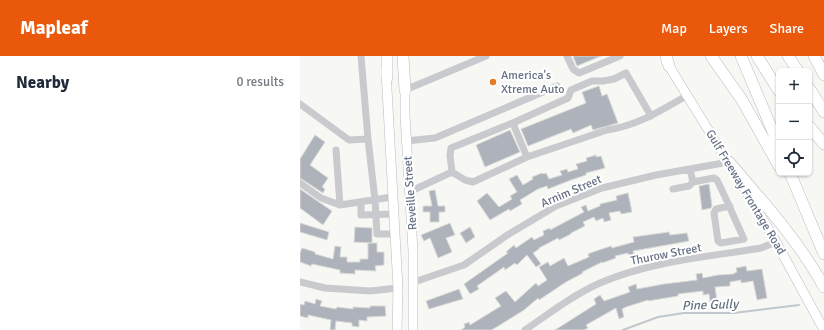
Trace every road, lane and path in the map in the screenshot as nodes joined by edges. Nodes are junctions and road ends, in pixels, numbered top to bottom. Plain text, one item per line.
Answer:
1 (361, 56) edge
2 (386, 56) edge
3 (403, 56) edge
4 (409, 56) edge
5 (486, 56) edge
6 (567, 56) edge
7 (620, 56) edge
8 (711, 56) edge
9 (741, 56) edge
10 (757, 56) edge
11 (788, 56) edge
12 (814, 56) edge
13 (666, 59) edge
14 (796, 68) edge
15 (824, 75) edge
16 (387, 78) joint
17 (558, 86) dead end
18 (776, 86) edge
19 (405, 90) junction
20 (812, 93) edge
21 (688, 95) junction
22 (300, 104) edge
23 (824, 112) edge
24 (651, 116) junction
25 (515, 122) junction
26 (812, 130) edge
27 (368, 139) junction
28 (776, 140) edge
29 (406, 141) junction
30 (824, 144) edge
31 (336, 150) dead end
32 (527, 157) junction
33 (776, 161) edge
34 (729, 162) junction
35 (690, 169) junction
36 (452, 172) junction
37 (785, 176) edge
38 (791, 176) edge
39 (693, 182) junction
40 (300, 183) edge
41 (673, 189) dead end
42 (409, 192) junction
43 (392, 197) junction
44 (375, 200) junction
45 (361, 202) junction
46 (340, 205) junction
47 (730, 206) junction
48 (376, 214) junction
49 (394, 214) junction
50 (810, 222) junction
51 (395, 234) junction
52 (744, 239) junction
53 (776, 242) junction
54 (747, 251) junction
55 (824, 254) edge
56 (300, 282) edge
57 (414, 282) junction
58 (824, 287) edge
59 (398, 288) junction
60 (397, 330) edge
61 (413, 330) edge
62 (525, 330) edge
63 (824, 330) edge

1 - 27 street
2 - 16 highway
3 - 19 highway
4 - 19 main road, Reveille Street
5 - 19 street
6 - 7 street
8 - 33 highway
9 - 28 highway
10 - 18 highway
11 - 14 highway
12 - 15 highway
13 - 21 main road, Gulf Freeway Frontage Road
16 - 43 main road, Reveille Street
17 - 29 street
19 - 29 main road, Reveille Street
20 - 23 highway
21 - 24 street
21 - 34 main road, Gulf Freeway Frontage Road
22 - 27 street
24 - 25 street
24 - 32 street
25 - 32 street
25 - 36 street
26 - 30 highway
27 - 44 street
29 - 42 main road, Reveille Street
31 - 46 street
32 - 36 street
34 - 35 street, Arnim Street
34 - 53 main road, Gulf Freeway Frontage Road
34 - 58 highway
35 - 39 street
35 - 57 street, Arnim Street
36 - 42 street
37 - 50 highway
38 - 50 highway
39 - 41 street
39 - 47 street
40 - 46 street
42 - 43 main road
42 - 57 main road, Reveille Street
43 - 44 street
43 - 49 main road, Reveille Street
44 - 45 street
44 - 48 street
45 - 46 street
45 - 48 street
47 - 52 street
47 - 52 street
48 - 49 street
48 - 51 street
49 - 51 main road, Reveille Street
50 - 55 highway
51 - 59 main road, Reveille Street
52 - 54 street
53 - 54 street, Thurow Street
53 - 63 main road, Gulf Freeway Frontage Road
54 - 62 street, Thurow Street
56 - 59 street
57 - 61 main road, Reveille Street
59 - 60 main road, Reveille Street

